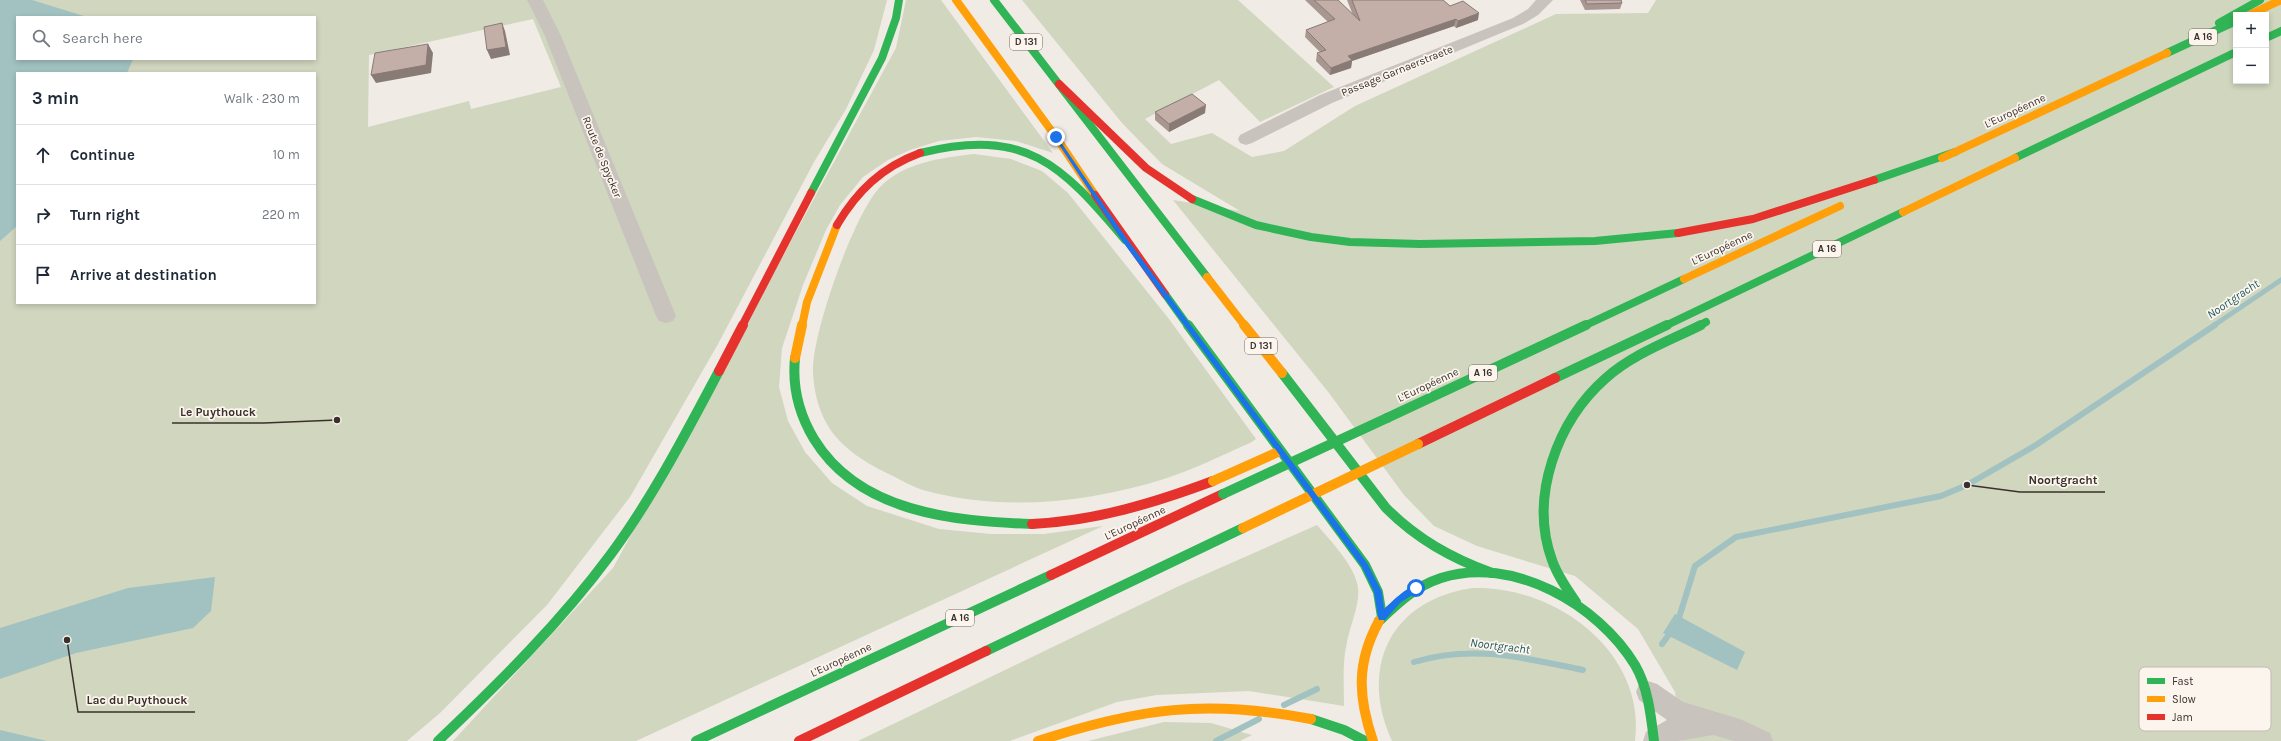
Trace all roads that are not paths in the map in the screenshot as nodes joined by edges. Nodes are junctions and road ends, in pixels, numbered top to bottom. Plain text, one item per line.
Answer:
1 (535, 0) edge
2 (899, 0) edge
3 (956, 0) edge
4 (994, 0) edge
5 (1545, 0) edge
6 (2260, 0) edge
7 (2281, 0) edge
8 (2255, 12) edge
9 (2233, 22) edge
10 (2281, 31) edge
11 (2269, 37) edge
12 (2169, 52) junction
13 (2233, 53) edge
14 (1059, 84) junction
15 (1246, 139) dead end
16 (1955, 152) junction
17 (1870, 192) dead end
18 (1849, 202) dead end
19 (1125, 240) junction
20 (1811, 256) junction
21 (1743, 300) dead end
22 (666, 316) dead end
23 (1716, 316) dead end
24 (1578, 329) junction
25 (1410, 396) dead end
26 (1335, 428) dead end
27 (1320, 434) dead end
28 (1292, 446) dead end
29 (1492, 573) junction
30 (1576, 602) junction
31 (1382, 617) junction
32 (1648, 692) junction
33 (1730, 728) junction
34 (438, 741) edge
35 (696, 741) edge
36 (799, 741) edge
37 (1038, 741) edge
38 (1365, 741) edge
39 (1373, 741) edge
40 (1655, 741) edge
41 (1761, 741) edge

1 - 22 street, Route de Spycker
2 - 34 main road
3 - 19 main road, D 131
4 - 14 main road, D 131
5 - 15 street, Passage Garnaerstraete
6 - 12 main road
7 - 8 main road
9 - 12 main road, L'Européenne / A 16
10 - 11 main road
12 - 16 main road, L'Européenne / A 16
13 - 20 main road, A 16
14 - 16 main road
14 - 29 main road, D 131
16 - 17 main road, L'Européenne / A 16
18 - 24 main road, L'Européenne / A 16
19 - 28 main road, bridge
19 - 31 main road, D 131
20 - 21 main road
20 - 36 main road, A 16, bridge
23 - 30 main road
24 - 25 main road
24 - 35 main road, L'Européenne / A 16, bridge
26 - 27 main road
29 - 30 main road
29 - 31 main road
30 - 32 main road
31 - 39 main road
32 - 33 street
32 - 40 main road
33 - 40 street
33 - 41 street
37 - 38 main road

